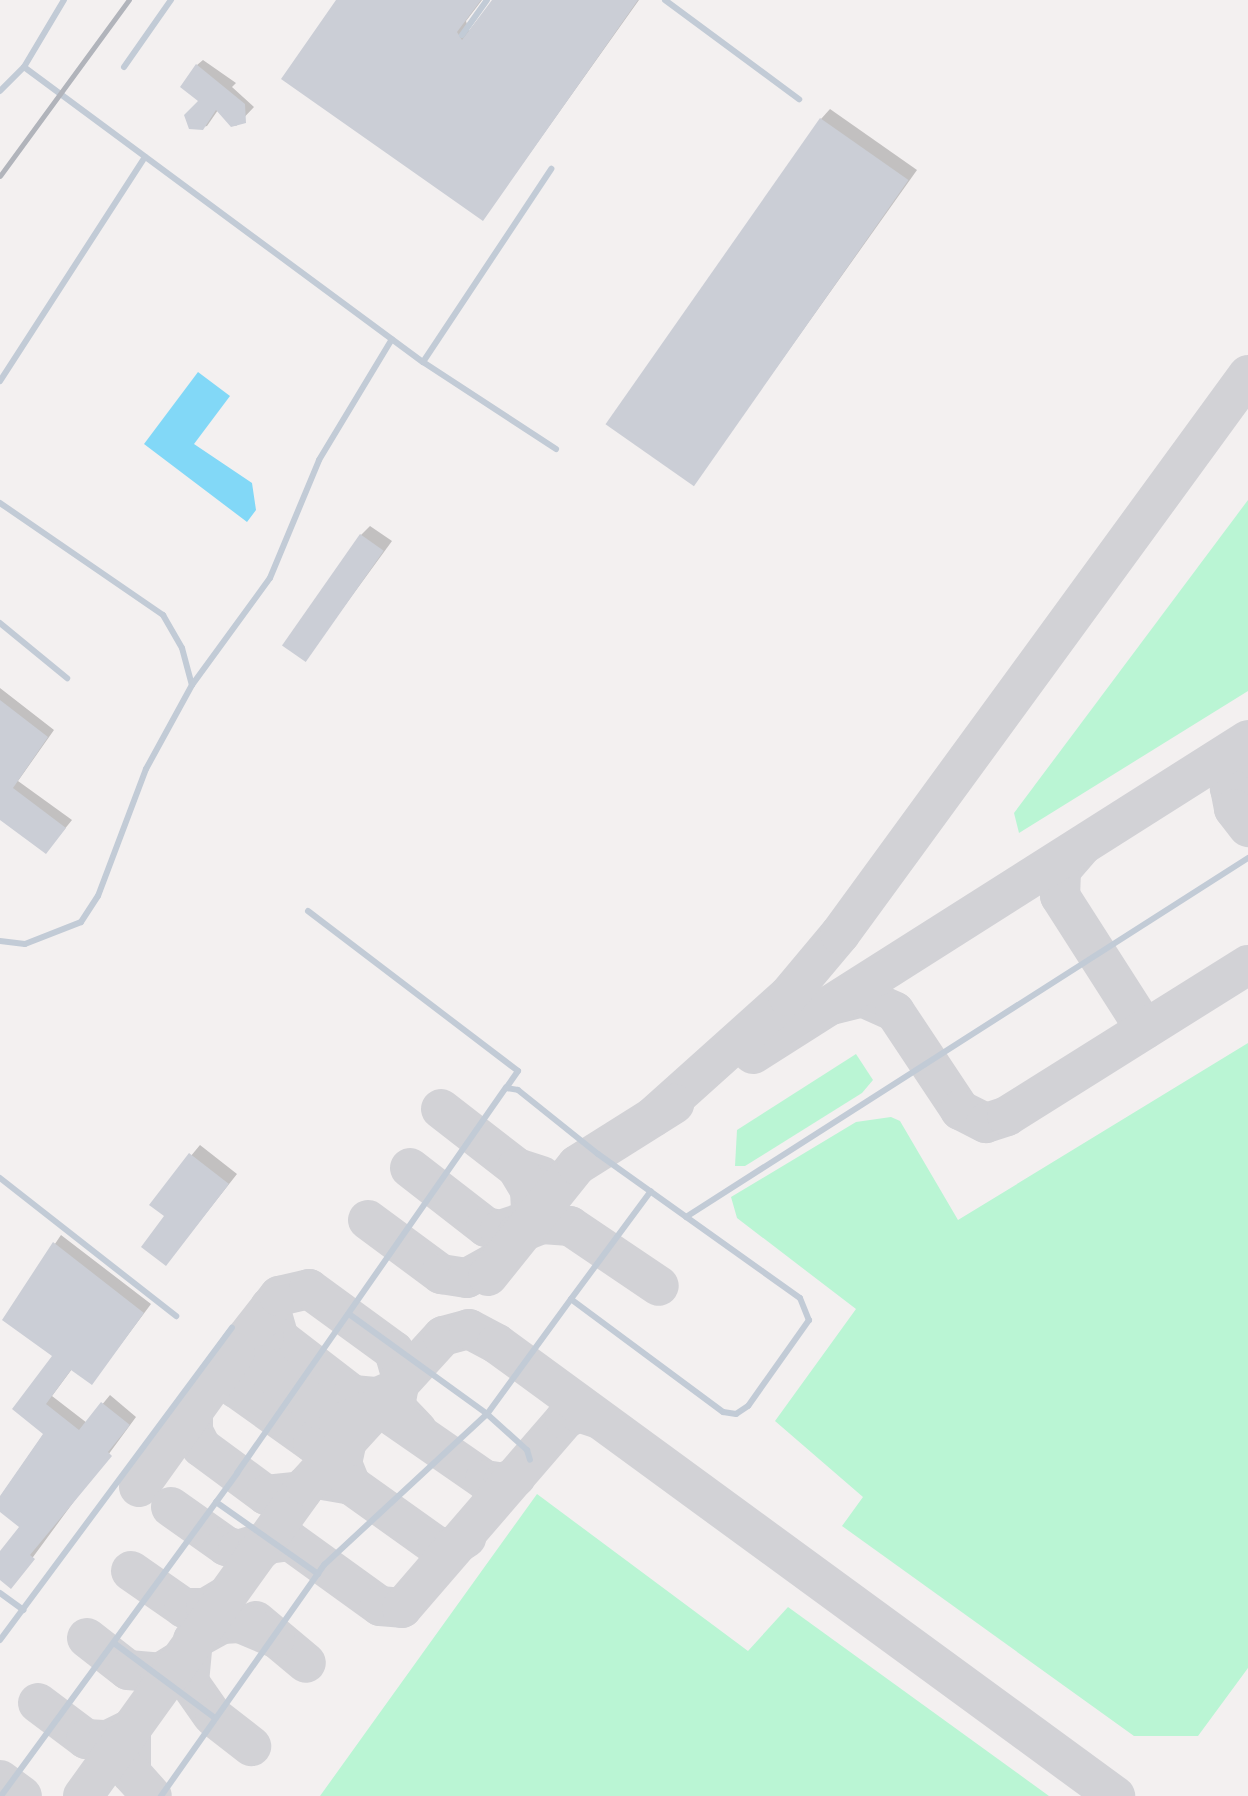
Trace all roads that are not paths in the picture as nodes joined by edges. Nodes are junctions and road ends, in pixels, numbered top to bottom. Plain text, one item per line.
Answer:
1 (64, 0) edge
2 (171, 0) edge
3 (487, 0) edge
4 (665, 0) edge
5 (462, 35) dead end
6 (124, 67) dead end
7 (24, 68) junction
8 (0, 91) edge
9 (799, 99) dead end
10 (145, 157) junction
11 (551, 170) dead end
12 (392, 339) junction
13 (423, 362) junction
14 (0, 381) edge
15 (556, 448) dead end
16 (0, 503) edge
17 (0, 623) edge
18 (67, 678) dead end
19 (192, 685) junction
20 (1248, 858) edge
21 (308, 911) dead end
22 (0, 941) edge
23 (506, 1088) junction
24 (0, 1178) edge
25 (651, 1191) junction
26 (686, 1217) junction
27 (571, 1299) junction
28 (349, 1314) junction
29 (176, 1316) dead end
30 (232, 1328) dead end
31 (487, 1414) junction
32 (530, 1460) dead end
33 (216, 1502) junction
34 (318, 1574) junction
35 (0, 1593) edge
36 (23, 1610) junction
37 (0, 1640) edge
38 (114, 1643) junction
39 (215, 1718) junction
40 (1, 1796) edge
41 (161, 1796) edge

1 - 7 lane
2 - 6 lane
3 - 5 lane
4 - 9 lane
7 - 8 lane
7 - 10 lane
10 - 12 lane
10 - 14 lane
11 - 13 lane
12 - 13 lane
12 - 19 lane
13 - 15 lane
16 - 19 lane
17 - 18 lane
19 - 22 lane
20 - 26 lane
21 - 23 lane
23 - 25 lane
23 - 28 lane
24 - 29 lane
25 - 26 lane
25 - 27 lane
26 - 27 lane
27 - 31 lane
28 - 31 lane
28 - 33 lane
30 - 36 lane
31 - 32 lane
31 - 34 lane
33 - 34 lane
33 - 38 lane
34 - 39 lane
35 - 36 lane
36 - 37 lane
38 - 39 lane
38 - 40 lane
39 - 41 lane

